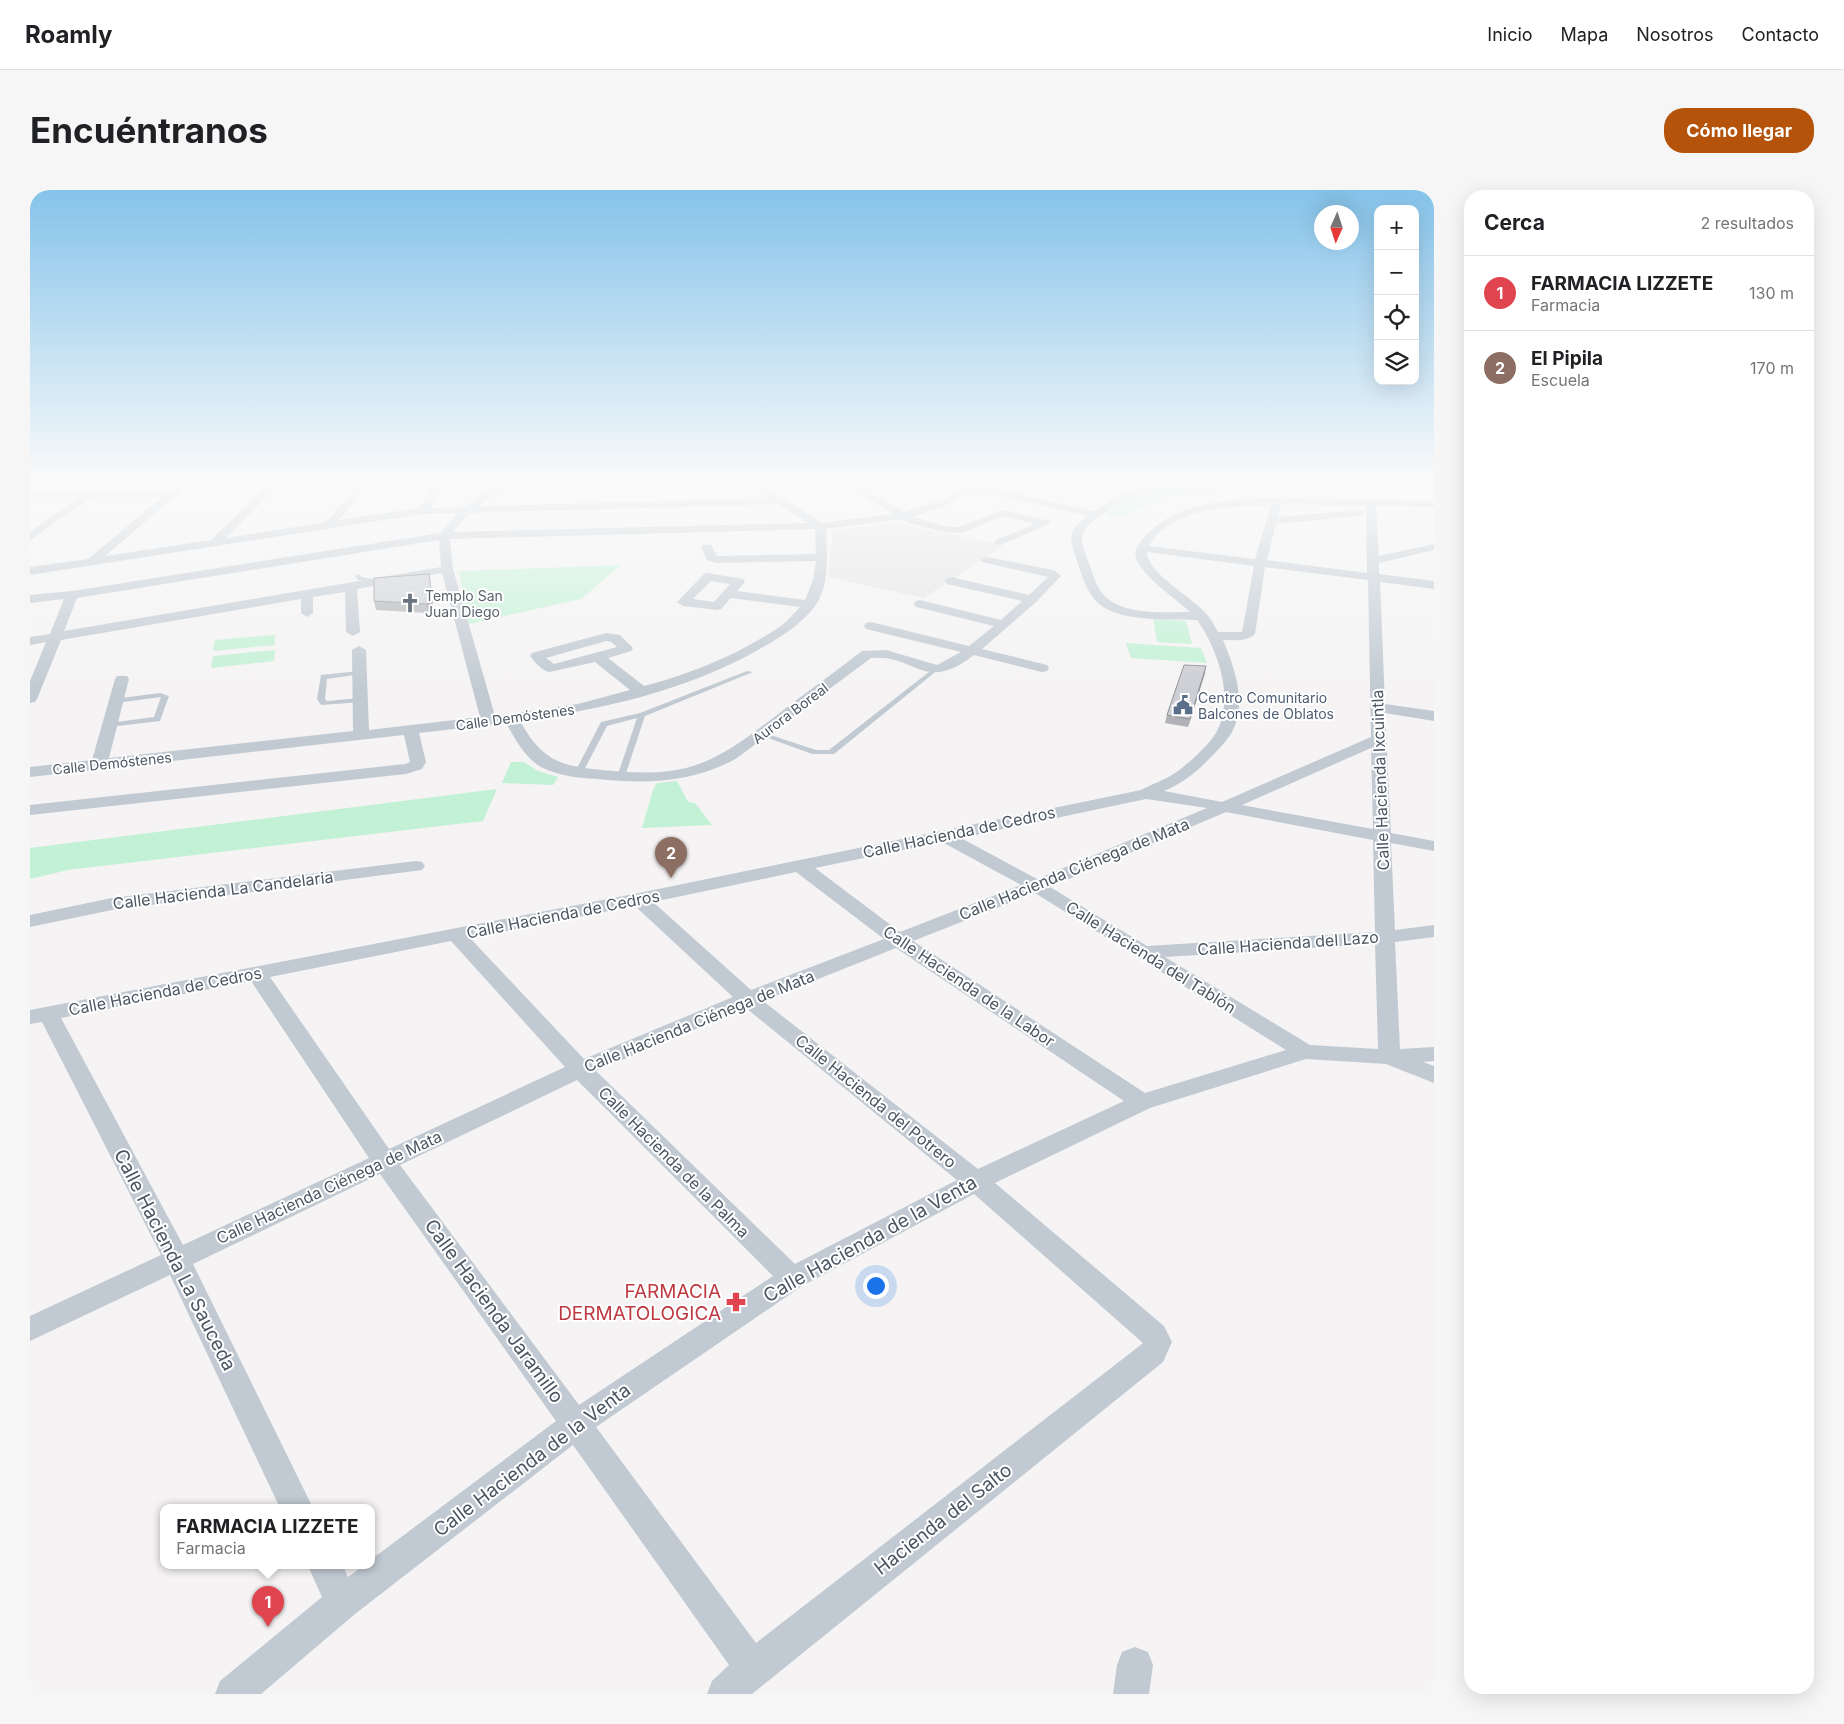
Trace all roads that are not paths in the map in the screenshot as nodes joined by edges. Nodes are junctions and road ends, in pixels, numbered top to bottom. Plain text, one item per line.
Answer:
1 (105, 550) edge
2 (173, 550) edge
3 (355, 550) edge
4 (445, 550) edge
5 (708, 550) edge
6 (822, 550) edge
7 (1079, 550) edge
8 (1142, 550) edge
9 (1159, 550) edge
10 (1263, 550) edge
11 (1373, 550) edge
12 (1420, 550) edge
13 (822, 557) junction
14 (986, 560) dead end
15 (1373, 561) junction
16 (90, 563) junction
17 (1260, 563) junction
18 (447, 569) junction
19 (30, 571) edge
20 (358, 576) dead end
21 (1374, 578) junction
22 (386, 581) junction
23 (951, 581) dead end
24 (1434, 585) edge
25 (351, 587) junction
26 (727, 594) junction
27 (72, 595) junction
28 (307, 595) junction
29 (30, 599) edge
30 (1032, 600) junction
31 (810, 604) junction
32 (920, 604) dead end
33 (307, 613) dead end
34 (1202, 616) junction
35 (1003, 624) junction
36 (871, 626) dead end
37 (353, 632) dead end
38 (1214, 636) junction
39 (55, 638) junction
40 (30, 641) edge
41 (359, 650) dead end
42 (972, 650) junction
43 (598, 657) junction
44 (1042, 668) dead end
45 (936, 669) junction
46 (749, 672) dead end
47 (359, 673) junction
48 (122, 678) dead end
49 (34, 679) edge
50 (642, 692) junction
51 (30, 699) edge
52 (360, 700) junction
53 (116, 701) junction
54 (1378, 707) junction
55 (642, 715) junction
56 (1434, 716) edge
57 (511, 718) junction
58 (489, 721) junction
59 (109, 725) junction
60 (411, 731) junction
61 (761, 734) junction
62 (361, 736) junction
63 (1379, 739) junction
64 (99, 765) junction
65 (30, 772) edge
66 (578, 774) junction
67 (620, 777) junction
68 (1180, 777) junction
69 (1146, 794) junction
70 (1193, 800) junction
71 (1224, 807) junction
72 (30, 810) edge
73 (944, 835) junction
74 (1382, 836) junction
75 (1434, 846) edge
76 (799, 864) junction
77 (416, 866) dead end
78 (1036, 886) junction
79 (639, 899) junction
80 (30, 921) edge
81 (1434, 932) edge
82 (456, 935) junction
83 (1385, 937) junction
84 (898, 940) junction
85 (1142, 952) junction
86 (257, 974) junction
87 (748, 999) junction
88 (39, 1015) edge
89 (1305, 1052) junction
90 (1434, 1054) edge
91 (1389, 1057) junction
92 (580, 1070) junction
93 (1434, 1075) edge
94 (1142, 1102) junction
95 (384, 1162) junction
96 (976, 1181) junction
97 (176, 1258) junction
98 (792, 1278) junction
99 (30, 1328) edge
100 (1158, 1342) joint
101 (576, 1424) junction
102 (295, 1504) edge
103 (326, 1569) edge
104 (343, 1602) junction
105 (753, 1668) junction
106 (233, 1694) edge
107 (725, 1694) edge

1 - 16 street
2 - 16 street
3 - 27 street
4 - 18 street
5 - 13 street
6 - 13 street, Calle Demóstenes
7 - 34 street
8 - 34 street, Calle Hacienda de Cedros
9 - 17 street
10 - 17 street
11 - 15 street, Calle Hacienda Ixcuintla
12 - 15 street
13 - 31 street, Calle Demóstenes
14 - 30 street
15 - 21 street, Calle Hacienda Ixcuintla
16 - 19 street
17 - 21 street
17 - 38 street
18 - 22 street
18 - 58 street
20 - 22 lane
21 - 24 street
21 - 54 street, Calle Hacienda Ixcuintla
22 - 25 street
23 - 30 street
25 - 28 street
25 - 37 street
26 - 26 street
26 - 31 street
27 - 29 street
27 - 39 street
28 - 33 street
28 - 39 street
30 - 35 street
31 - 50 street, Calle Demóstenes
32 - 35 street
34 - 38 street, Calle Hacienda de Cedros
35 - 42 street
36 - 42 street
38 - 68 street, Calle Hacienda de Cedros
39 - 40 street
39 - 49 street
41 - 47 street
42 - 44 street
42 - 45 street
43 - 43 street
43 - 50 street
45 - 61 street, Aurora Boreal
45 - 61 lane
46 - 55 lane
47 - 52 street
47 - 52 lane
48 - 53 street
49 - 51 street
50 - 57 street, Calle Demóstenes
52 - 62 street
53 - 59 street
53 - 59 lane
54 - 56 street
54 - 63 street, Calle Hacienda Ixcuintla
55 - 66 lane
55 - 67 lane
57 - 58 street, Calle Demóstenes
57 - 66 street, Aurora Boreal
58 - 60 street, Calle Demóstenes
59 - 64 street
60 - 62 street, Calle Demóstenes
60 - 72 street
61 - 67 street, Aurora Boreal
62 - 64 street, Calle Demóstenes
63 - 71 street, Calle Hacienda Ciénega de Mata
63 - 74 street, Calle Hacienda Ixcuintla
64 - 65 street, Calle Demóstenes
66 - 67 street, Aurora Boreal
68 - 69 street, Calle Hacienda de Cedros
68 - 70 street
69 - 70 street
69 - 73 street, Calle Hacienda de Cedros
70 - 71 street
71 - 74 street
71 - 78 street, Calle Hacienda Ciénega de Mata
73 - 76 street, Calle Hacienda de Cedros
73 - 78 street, Calle Hacienda del Tablón
74 - 75 street
74 - 83 street, Calle Hacienda Ixcuintla
76 - 79 street, Calle Hacienda de Cedros
76 - 84 street, Calle Hacienda de la Labor
77 - 80 street, Calle Hacienda La Candelaria
78 - 84 street, Calle Hacienda Ciénega de Mata
78 - 85 street, Calle Hacienda del Tablón
79 - 82 street, Calle Hacienda de Cedros
79 - 87 street, Calle Hacienda del Potrero
81 - 83 street, Calle Hacienda del Lazo
82 - 86 street, Calle Hacienda de Cedros
82 - 92 street, Calle Hacienda de la Palma
83 - 85 street, Calle Hacienda del Lazo
83 - 91 street, Calle Hacienda Ixcuintla
84 - 87 street, Calle Hacienda Ciénega de Mata
84 - 94 street, Calle Hacienda de la Labor
85 - 89 street, Calle Hacienda del Tablón
86 - 88 street, Calle Hacienda de Cedros
86 - 95 street, Calle Hacienda Jaramillo
87 - 92 street, Calle Hacienda Ciénega de Mata
87 - 96 street, Calle Hacienda del Potrero
88 - 97 street, Calle Hacienda La Sauceda
89 - 91 street, Calle Hacienda de la Venta
89 - 94 street, Calle Hacienda de la Venta
90 - 91 street, Calle Hacienda de la Venta
91 - 93 street
92 - 95 street, Calle Hacienda Ciénega de Mata
92 - 98 street, Calle Hacienda de la Palma
94 - 96 street, Calle Hacienda de la Venta
95 - 97 street, Calle Hacienda Ciénega de Mata
95 - 101 street, Calle Hacienda Jaramillo
96 - 98 street, Calle Hacienda de la Venta
96 - 100 street, Calle Hacienda del Potrero
97 - 99 street, Calle Hacienda Ciénega de Mata
97 - 102 street, Calle Hacienda La Sauceda
98 - 101 street, Calle Hacienda de la Venta
100 - 105 street, Hacienda del Salto
101 - 104 street, Calle Hacienda de la Venta
101 - 105 street, Calle Hacienda Jaramillo
103 - 104 street
104 - 106 street, Calle Hacienda de la Venta
105 - 107 street, Hacienda del Salto

